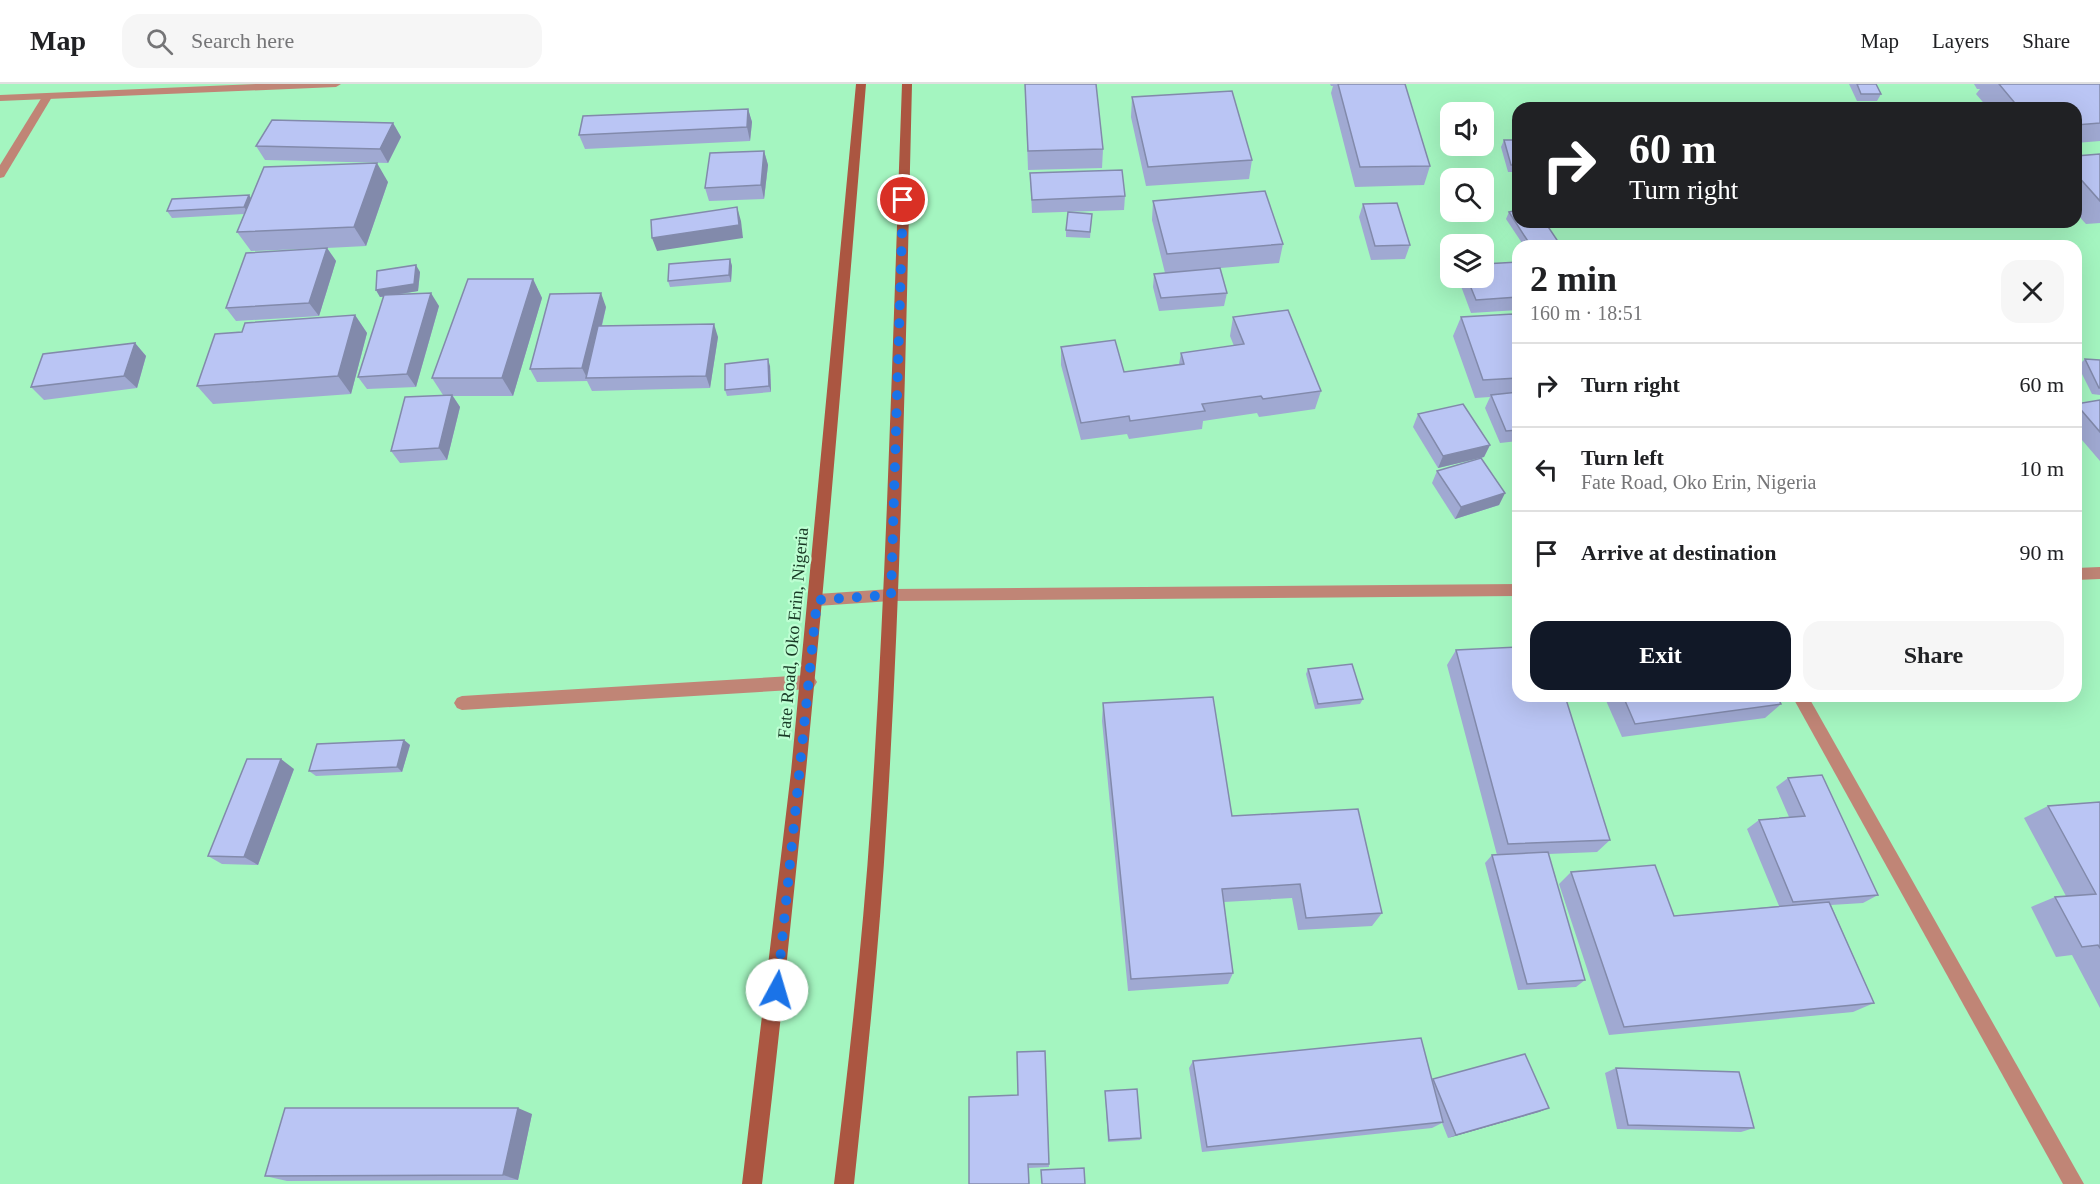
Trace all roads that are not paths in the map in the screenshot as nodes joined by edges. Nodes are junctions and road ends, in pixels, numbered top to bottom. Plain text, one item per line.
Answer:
1 (336, 84) edge
2 (861, 84) edge
3 (907, 84) edge
4 (47, 97) junction
5 (0, 98) edge
6 (0, 174) edge
7 (2100, 573) edge
8 (2082, 574) edge
9 (1512, 590) edge
10 (891, 595) junction
11 (817, 600) junction
12 (809, 682) junction
13 (1803, 702) edge
14 (462, 703) dead end
15 (752, 1184) edge
16 (844, 1184) edge
17 (2074, 1184) edge

1 - 4 street
2 - 11 street, Fate Road, Oko Erin, Nigeria
3 - 10 street
4 - 5 street
4 - 6 street
7 - 8 street
9 - 10 street
10 - 11 street
10 - 16 street
11 - 12 street, Fate Road, Oko Erin, Nigeria
12 - 14 street
12 - 15 street, Fate Road, Oko Erin, Nigeria
13 - 17 street

